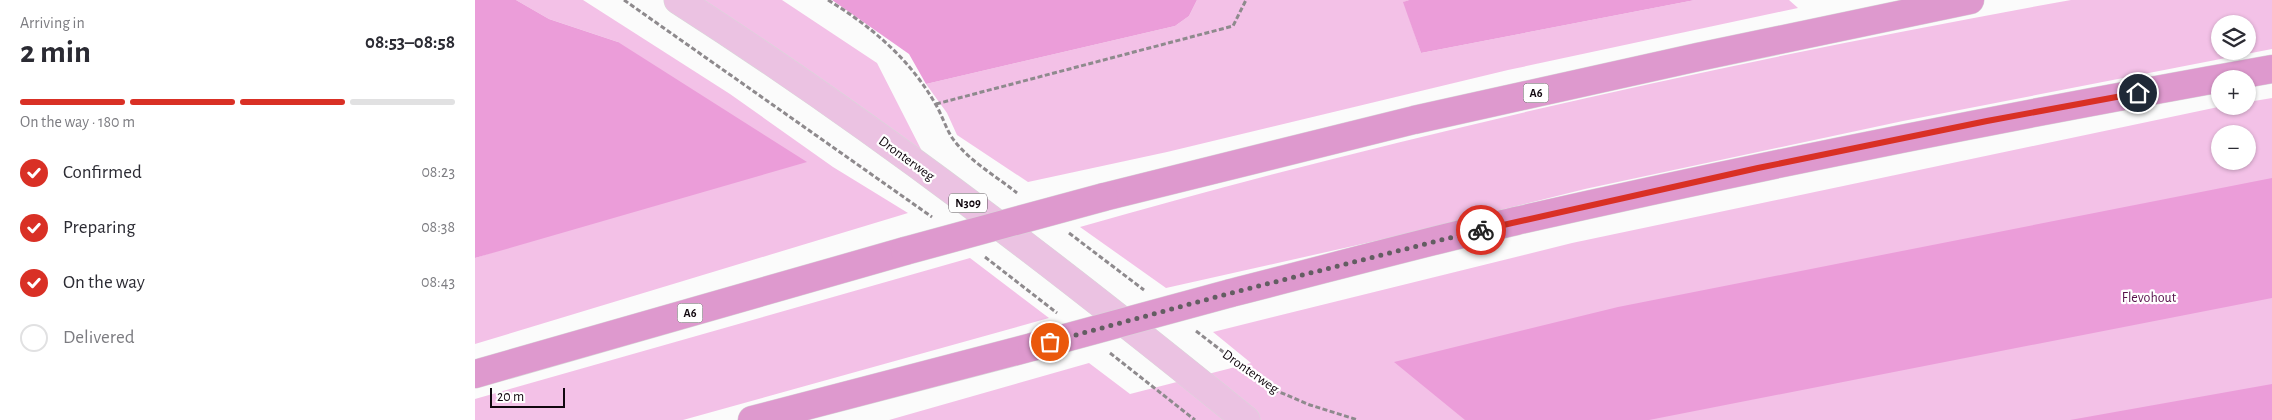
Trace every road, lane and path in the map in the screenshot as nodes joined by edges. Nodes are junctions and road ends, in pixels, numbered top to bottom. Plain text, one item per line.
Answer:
1 (624, 0) edge
2 (679, 0) edge
3 (828, 0) edge
4 (1246, 0) edge
5 (1970, 0) edge
6 (2272, 69) edge
7 (936, 104) junction
8 (1017, 193) dead end
9 (939, 222) dead end
10 (1065, 230) dead end
11 (978, 252) dead end
12 (1152, 297) dead end
13 (1065, 319) dead end
14 (1191, 327) dead end
15 (1105, 349) dead end
16 (475, 374) edge
17 (752, 420) edge
18 (1195, 420) edge
19 (1246, 420) edge
20 (1358, 420) edge

1 - 9 path
2 - 19 main road, Dronterweg / N309
3 - 7 path
4 - 7 path
5 - 16 highway, A6, bridge
6 - 17 highway, bridge
7 - 8 path
10 - 12 path
11 - 13 path
14 - 20 path, Dronterweg
15 - 18 path

